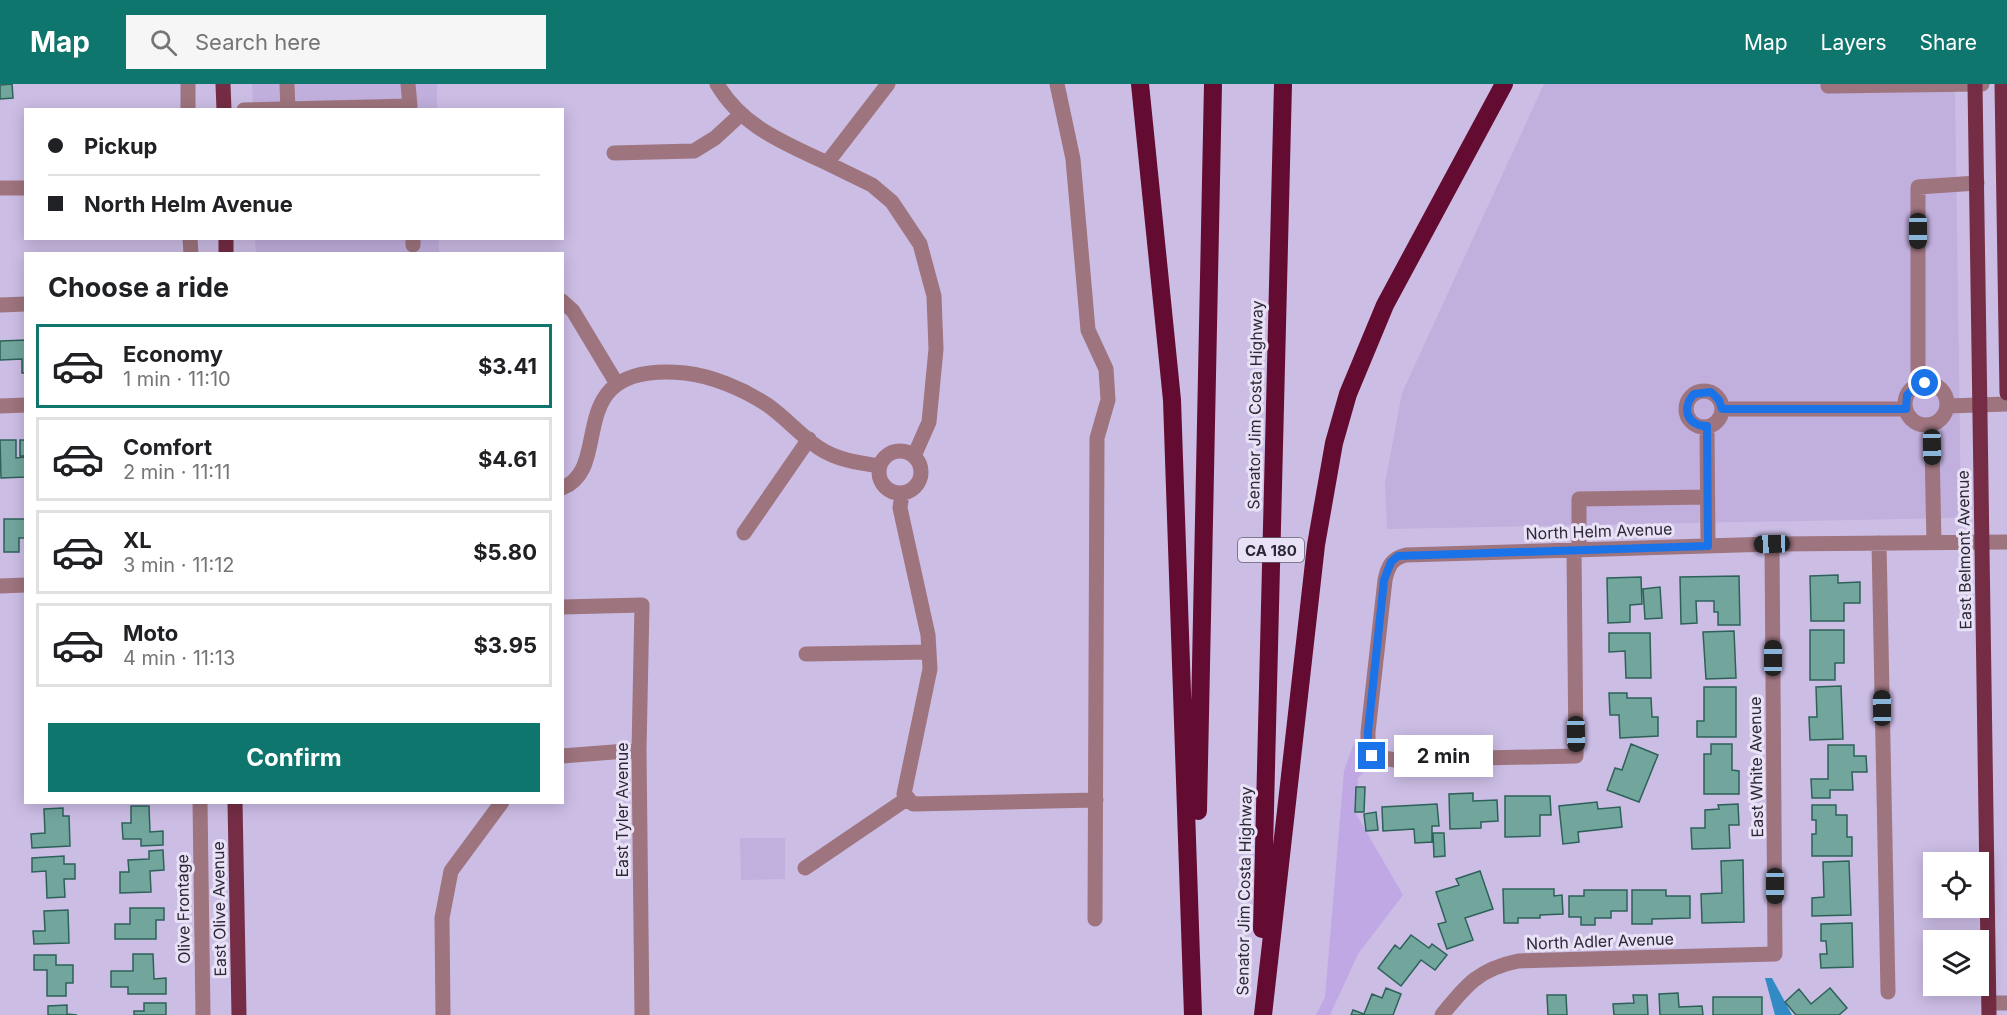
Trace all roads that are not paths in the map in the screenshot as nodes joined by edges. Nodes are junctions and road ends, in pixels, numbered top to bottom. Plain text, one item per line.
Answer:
1 (188, 84) edge
2 (223, 84) edge
3 (287, 84) edge
4 (408, 84) edge
5 (717, 84) edge
6 (888, 84) edge
7 (1057, 84) edge
8 (1140, 84) edge
9 (1213, 84) edge
10 (1283, 84) edge
11 (1504, 84) edge
12 (1828, 84) edge
13 (1975, 84) edge
14 (1982, 84) edge
15 (2002, 84) edge
16 (188, 108) edge
17 (224, 108) edge
18 (288, 108) edge
19 (366, 108) edge
20 (410, 108) edge
21 (740, 115) junction
22 (614, 153) dead end
23 (827, 163) junction
24 (1977, 183) junction
25 (0, 188) edge
26 (24, 188) edge
27 (2006, 245) edge
28 (0, 303) edge
29 (564, 303) edge
30 (24, 304) edge
31 (617, 384) junction
32 (1918, 385) junction
33 (2007, 393) edge
34 (2007, 404) edge
35 (24, 405) edge
36 (1979, 405) junction
37 (0, 406) edge
38 (1948, 406) junction
39 (1722, 409) junction
40 (1906, 409) junction
41 (1707, 426) junction
42 (809, 439) junction
43 (1932, 447) dead end
44 (914, 456) junction
45 (880, 466) junction
46 (564, 487) edge
47 (902, 493) junction
48 (1707, 498) junction
49 (744, 533) dead end
50 (1982, 542) junction
51 (2007, 542) edge
52 (1879, 543) junction
53 (1934, 543) junction
54 (1772, 544) junction
55 (1708, 546) junction
56 (1576, 550) junction
57 (24, 585) edge
58 (0, 586) edge
59 (564, 607) edge
60 (929, 652) junction
61 (806, 654) dead end
62 (639, 750) junction
63 (564, 756) edge
64 (908, 798) junction
65 (1095, 800) junction
66 (200, 804) edge
67 (235, 804) edge
68 (501, 804) edge
69 (805, 868) dead end
70 (1095, 919) dead end
71 (1775, 954) joint
72 (1888, 992) dead end
73 (2007, 1003) edge
74 (1989, 1009) edge
75 (1444, 1013) edge
76 (203, 1015) edge
77 (239, 1015) edge
78 (443, 1015) edge
79 (642, 1015) edge
80 (1194, 1015) edge
81 (1262, 1015) edge

1 - 16 street
2 - 17 main road
3 - 18 street
4 - 20 street
5 - 21 street
6 - 23 street
7 - 65 street
8 - 80 highway
9 - 80 highway
10 - 81 highway, Senator Jim Costa Highway / CA 180
11 - 81 highway
12 - 13 street
13 - 14 street
13 - 24 main road, East Belmont Avenue
15 - 27 main road
19 - 20 street
21 - 22 street
21 - 23 street
23 - 44 street
24 - 32 street
24 - 36 main road, East Belmont Avenue
25 - 26 street
27 - 33 main road
28 - 30 street
29 - 31 street
31 - 42 street
31 - 46 street
32 - 38 street
32 - 40 street
34 - 36 street
35 - 37 street
36 - 38 street
36 - 50 main road, East Belmont Avenue
38 - 40 street
39 - 40 street
39 - 41 street
39 - 41 street
41 - 48 street
42 - 45 street
42 - 49 street
43 - 53 street
44 - 45 street
44 - 47 street
45 - 47 street
47 - 60 street
48 - 55 street
48 - 56 street
50 - 51 street, North Helm Avenue
50 - 53 street, North Helm Avenue
50 - 74 main road, East Belmont Avenue
52 - 53 street, North Helm Avenue
52 - 54 street, North Helm Avenue
52 - 72 street
54 - 55 street, North Helm Avenue
54 - 71 street, East White Avenue
55 - 56 street, North Helm Avenue
56 - 56 street, North Helm Avenue
57 - 58 street
59 - 62 street, East Tyler Avenue
60 - 61 street
60 - 64 street
62 - 63 street
62 - 79 street, East Tyler Avenue
64 - 65 street
64 - 69 street
65 - 70 street
66 - 76 street, Olive Frontage
67 - 77 main road, East Olive Avenue
68 - 78 street
71 - 75 street, North Adler Avenue
73 - 74 street

